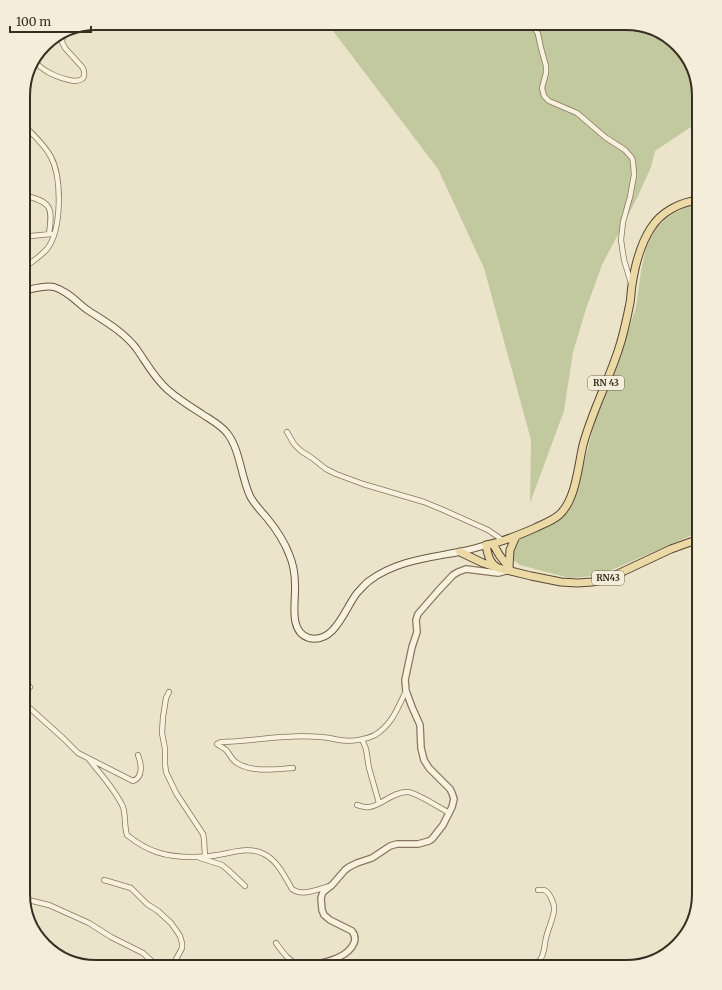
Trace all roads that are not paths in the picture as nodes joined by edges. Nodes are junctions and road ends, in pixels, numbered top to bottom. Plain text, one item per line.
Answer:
1 (536, 30) edge
2 (62, 39) edge
3 (38, 66) edge
4 (30, 132) edge
5 (30, 197) edge
6 (692, 201) edge
7 (49, 234) junction
8 (55, 234) junction
9 (30, 236) edge
10 (30, 264) edge
11 (632, 287) junction
12 (30, 290) edge
13 (287, 432) dead end
14 (516, 536) junction
15 (504, 541) junction
16 (692, 542) edge
17 (489, 545) junction
18 (460, 552) junction
19 (498, 568) junction
20 (509, 569) junction
21 (406, 691) junction
22 (168, 692) dead end
23 (30, 708) edge
24 (362, 739) junction
25 (138, 755) dead end
26 (88, 758) junction
27 (293, 768) dead end
28 (380, 803) junction
29 (357, 805) dead end
30 (449, 813) junction
31 (206, 856) junction
32 (196, 857) junction
33 (104, 880) dead end
34 (245, 886) dead end
35 (332, 886) junction
36 (538, 890) dead end
37 (31, 901) edge
38 (276, 943) dead end
39 (150, 960) edge
40 (176, 960) edge
41 (290, 960) edge
42 (331, 960) edge
43 (540, 960) edge

1 - 11 street
2 - 3 street
4 - 8 street
5 - 7 street
6 - 11 main road, RN 43
7 - 8 street
7 - 9 street
8 - 10 street
11 - 14 main road, RN 43
12 - 18 main road
13 - 15 street
14 - 15 main road, RN 43
14 - 20 main road
15 - 17 main road, RN 43
16 - 20 main road, RN43
17 - 18 main road
17 - 19 main road
17 - 20 main road
18 - 19 main road
19 - 20 main road
20 - 21 street
21 - 24 street
21 - 30 street
22 - 31 street
23 - 26 street
24 - 27 street
24 - 28 street
25 - 26 street
26 - 32 street
28 - 29 street
28 - 30 street
30 - 35 street
31 - 32 street
31 - 35 street
32 - 34 street
33 - 40 street
35 - 42 street
36 - 43 street
37 - 39 street
38 - 41 street

